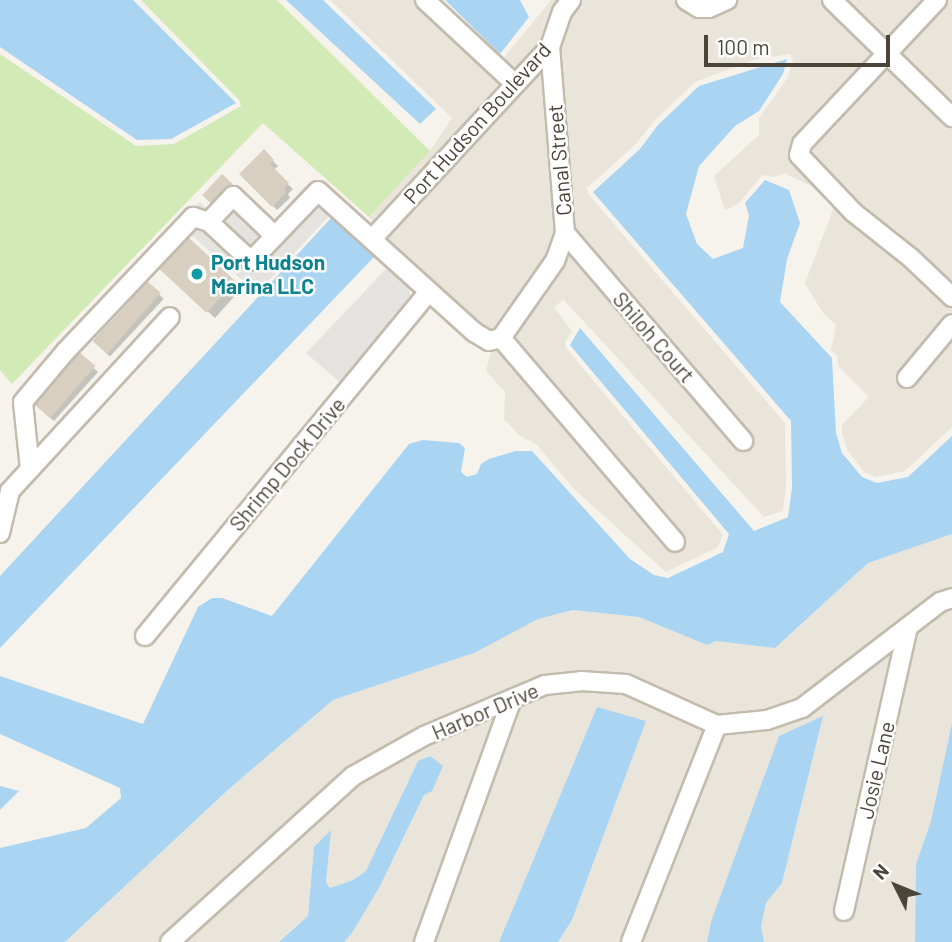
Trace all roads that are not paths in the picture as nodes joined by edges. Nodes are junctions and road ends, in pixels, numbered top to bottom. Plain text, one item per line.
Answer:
1 (425, 0) edge
2 (571, 0) edge
3 (686, 0) edge
4 (727, 0) edge
5 (832, 0) edge
6 (937, 0) edge
7 (550, 47) junction
8 (887, 55) junction
9 (515, 84) junction
10 (952, 117) edge
11 (209, 222) junction
12 (565, 233) junction
13 (275, 236) junction
14 (372, 239) junction
15 (429, 292) junction
16 (952, 297) edge
17 (170, 317) dead end
18 (952, 324) edge
19 (501, 338) junction
20 (907, 379) dead end
21 (743, 441) dead end
22 (30, 469) junction
23 (0, 533) edge
24 (675, 542) dead end
25 (952, 598) edge
26 (908, 628) junction
27 (145, 636) dead end
28 (511, 702) junction
29 (718, 725) junction
30 (844, 911) dead end
31 (170, 942) edge
32 (424, 942) edge
33 (631, 942) edge

1 - 9 street
2 - 7 street, Port Hudson Boulevard
3 - 4 street
5 - 8 street
6 - 8 street
7 - 9 street, Port Hudson Boulevard
7 - 12 street, Canal Street
8 - 10 street
8 - 16 street
9 - 14 street, Port Hudson Boulevard
11 - 13 street
11 - 13 street
11 - 22 street
12 - 19 street, Canal Street
12 - 21 street, Shiloh Court
13 - 14 street
14 - 15 street
15 - 19 street
15 - 27 street, Shrimp Dock Drive
17 - 22 street
18 - 20 street
19 - 24 street
22 - 23 street
25 - 26 street, Harbor Drive
26 - 29 street, Harbor Drive
26 - 30 street, Josie Lane
28 - 29 street, Harbor Drive
28 - 31 street, Harbor Drive
28 - 32 street
29 - 33 street

